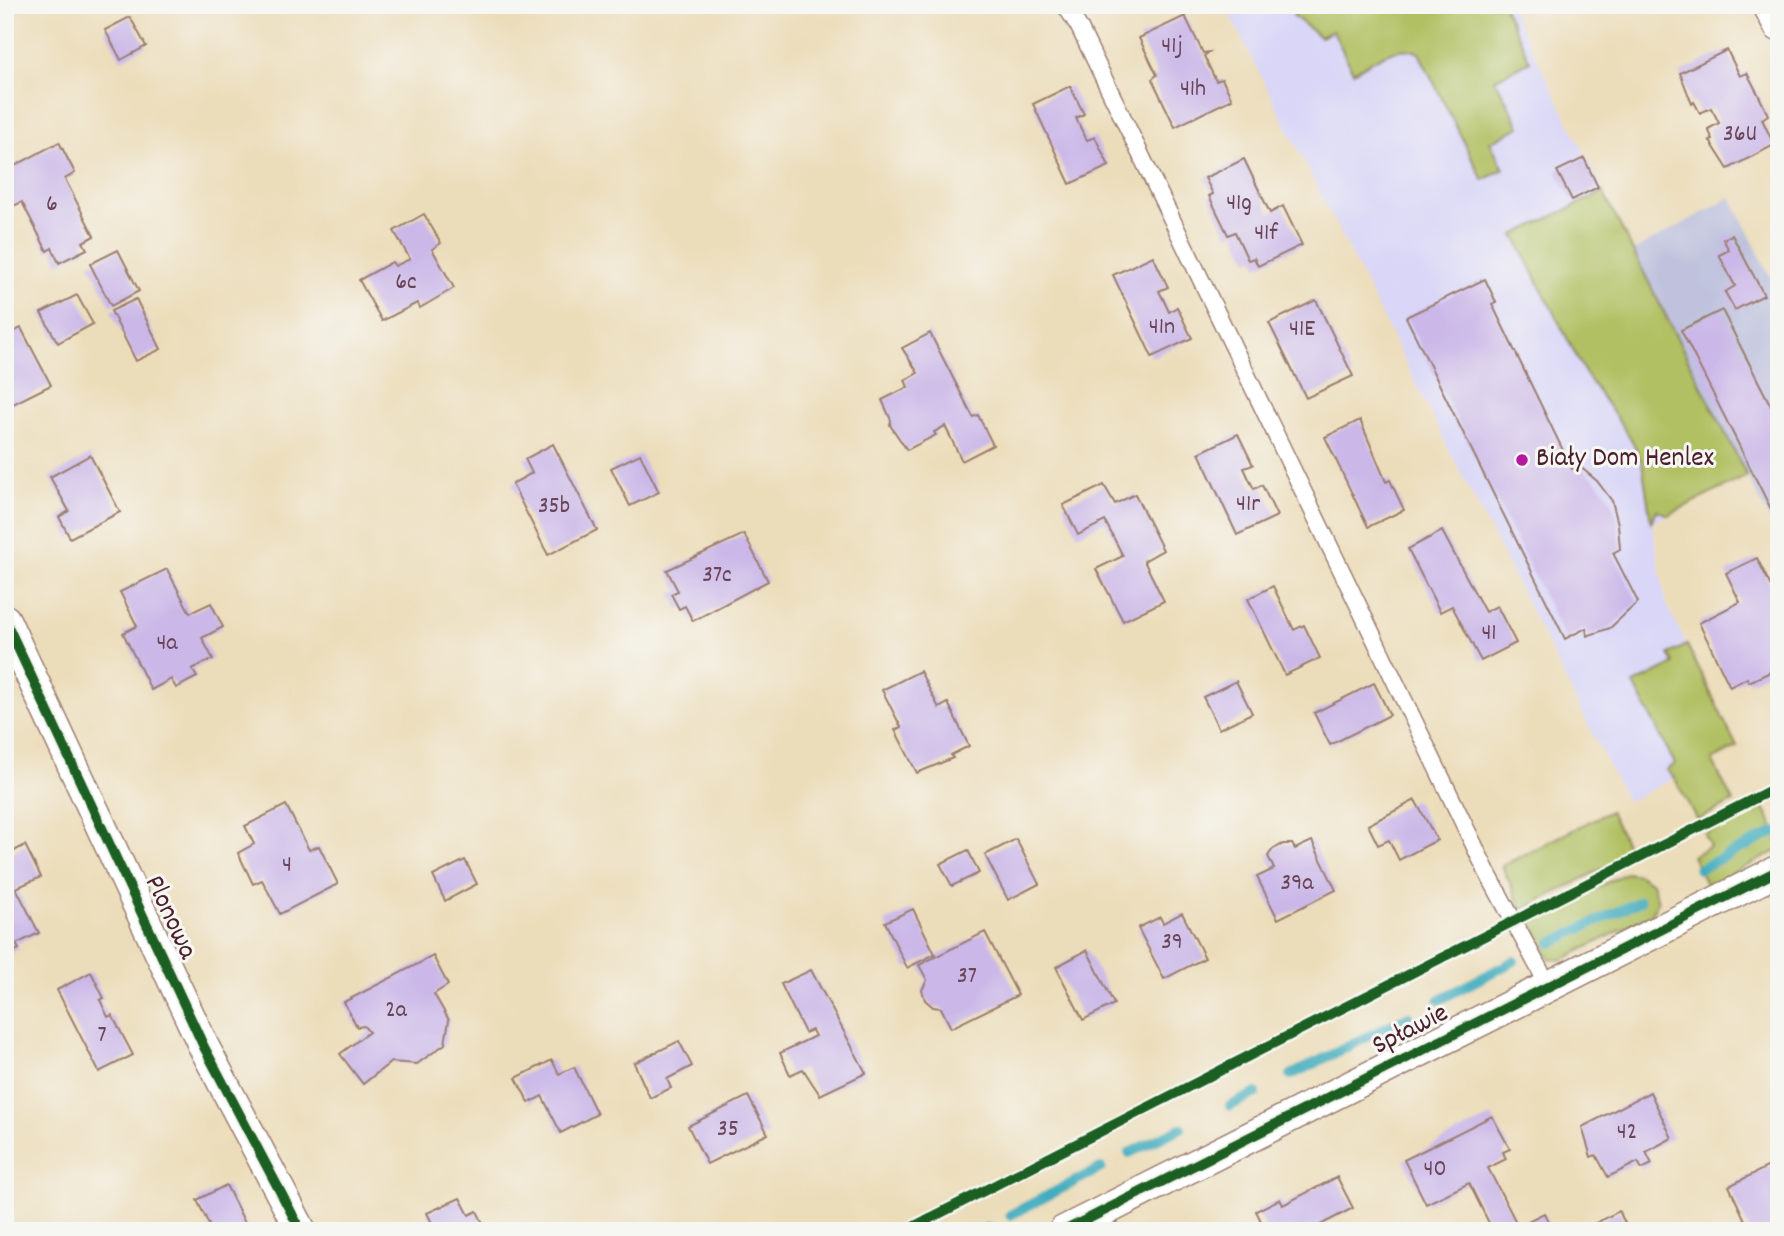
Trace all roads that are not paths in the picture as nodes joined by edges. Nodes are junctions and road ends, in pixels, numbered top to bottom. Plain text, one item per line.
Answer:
1 (1065, 5) edge
2 (1768, 5) edge
3 (1779, 26) edge
4 (5, 620) edge
5 (1779, 870) edge
6 (1549, 987) junction
7 (301, 1231) edge
8 (1063, 1231) edge

1 - 6 lane
2 - 3 street
4 - 7 street, Plonowa
5 - 6 street, Spławie
6 - 8 street, Spławie

